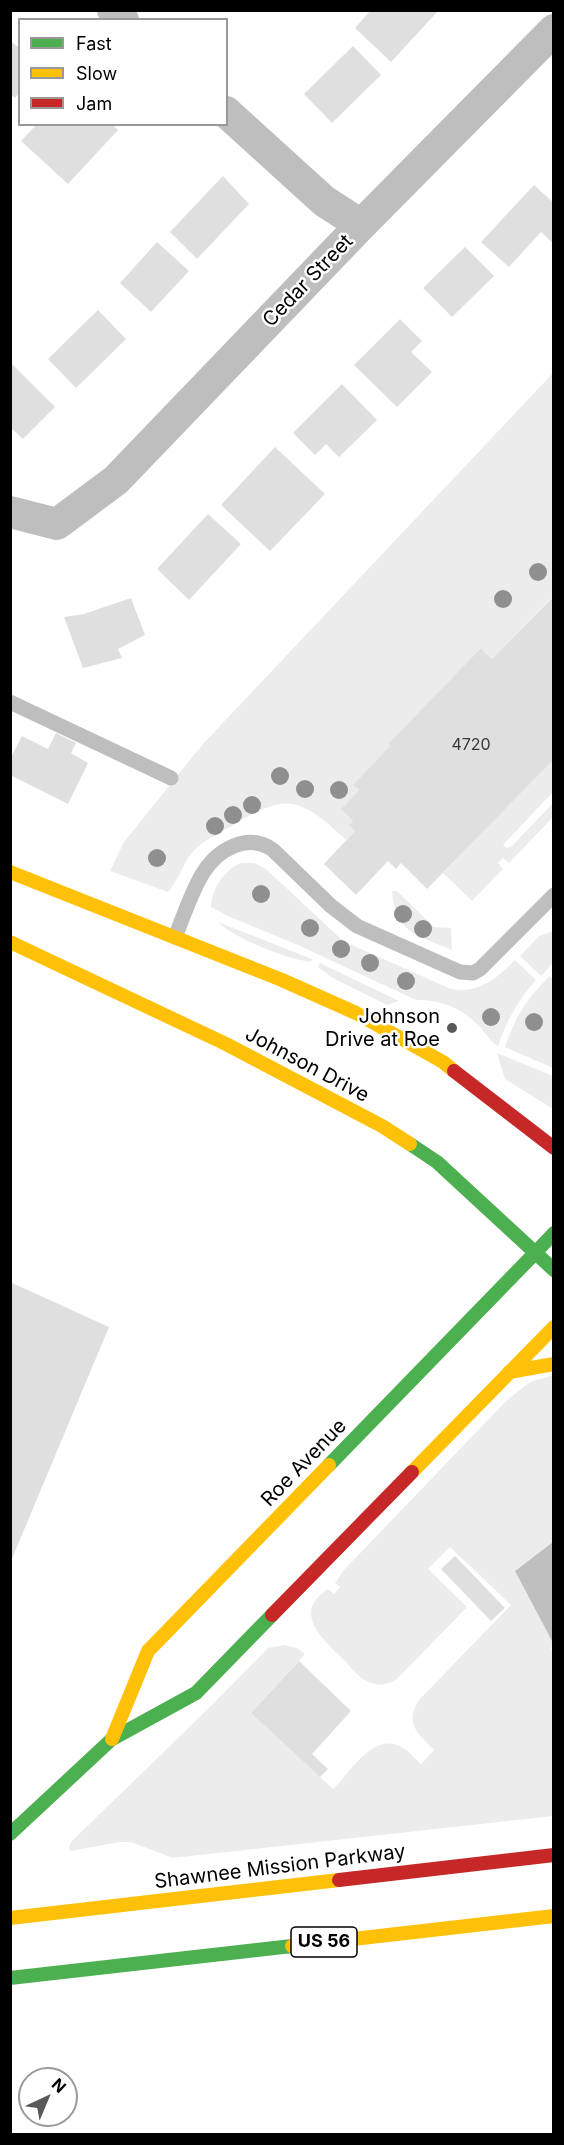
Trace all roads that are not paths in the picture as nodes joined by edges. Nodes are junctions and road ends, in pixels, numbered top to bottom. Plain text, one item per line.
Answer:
1 (554, 30) edge
2 (228, 114) edge
3 (361, 225) junction
4 (10, 512) edge
5 (10, 702) edge
6 (171, 778) dead end
7 (10, 872) edge
8 (553, 897) edge
9 (175, 937) junction
10 (10, 942) edge
11 (554, 1148) edge
12 (554, 1233) edge
13 (536, 1252) junction
14 (554, 1270) edge
15 (554, 1327) edge
16 (554, 1364) edge
17 (509, 1372) junction
18 (111, 1739) junction
19 (10, 1834) edge
20 (554, 1855) edge
21 (554, 1916) edge
22 (10, 1918) edge
23 (10, 1978) edge

1 - 3 street, Cedar Street
2 - 3 street
3 - 4 street, Cedar Street
5 - 6 lane
7 - 9 main road
8 - 9 lane
9 - 11 main road
10 - 13 main road, Johnson Drive
12 - 13 main road, Roe Avenue
13 - 14 main road, Johnson Drive
13 - 18 main road, Roe Avenue
15 - 17 main road, Roe Avenue
16 - 17 main road
17 - 18 main road, Roe Avenue
18 - 19 main road, Roe Avenue
20 - 22 main road, Shawnee Mission Parkway
21 - 23 main road, US 56

